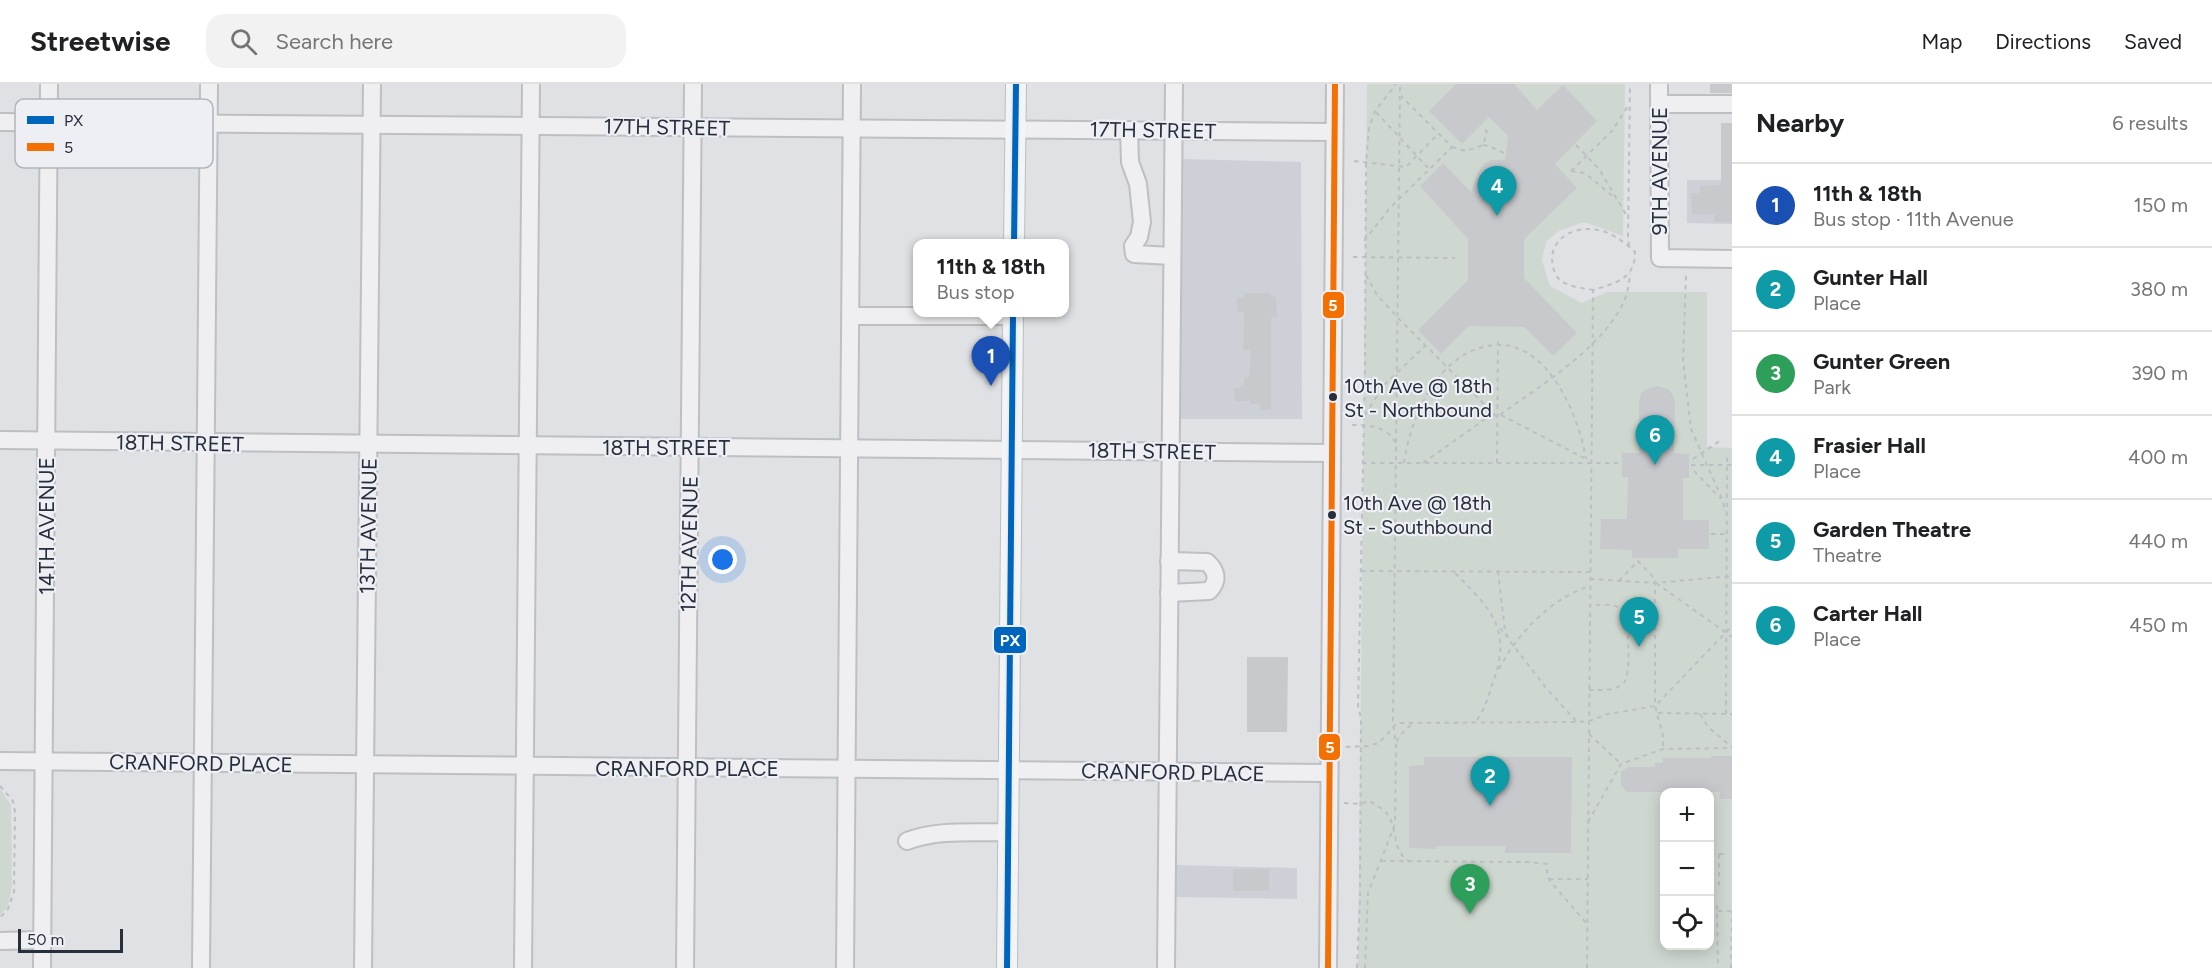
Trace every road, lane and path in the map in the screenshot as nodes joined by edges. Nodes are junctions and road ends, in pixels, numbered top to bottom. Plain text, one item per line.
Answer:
1 (209, 84) edge
2 (372, 84) edge
3 (531, 84) edge
4 (693, 84) edge
5 (852, 84) edge
6 (1016, 84) edge
7 (1174, 84) edge
8 (1335, 84) edge
9 (1398, 84) edge
10 (1630, 84) edge
11 (1659, 84) edge
12 (1400, 96) junction
13 (209, 99) edge
14 (1630, 102) junction
15 (1659, 104) junction
16 (1732, 104) edge
17 (1375, 111) junction
18 (213, 123) edge
19 (372, 124) junction
20 (531, 126) junction
21 (1484, 127) dead end
22 (693, 128) junction
23 (852, 128) junction
24 (1015, 129) junction
25 (1129, 130) junction
26 (1174, 130) junction
27 (1334, 132) junction
28 (1438, 134) junction
29 (1400, 140) junction
30 (1483, 145) junction
31 (1576, 145) dead end
32 (1452, 147) junction
33 (1504, 153) dead end
34 (1416, 156) junction
35 (1587, 156) junction
36 (1354, 161) dead end
37 (1366, 163) junction
38 (1400, 167) junction
39 (49, 168) edge
40 (208, 168) edge
41 (1429, 169) junction
42 (1400, 197) junction
43 (1618, 201) junction
44 (1628, 218) junction
45 (1014, 239) edge
46 (1365, 241) junction
47 (1629, 246) junction
48 (1172, 256) junction
49 (1353, 257) dead end
50 (1365, 258) junction
51 (1400, 258) junction
52 (1455, 258) dead end
53 (1732, 259) edge
54 (1365, 273) junction
55 (1630, 273) junction
56 (1686, 276) dead end
57 (1593, 290) junction
58 (913, 315) edge
59 (851, 316) junction
60 (1013, 317) edge
61 (1398, 318) junction
62 (1498, 340) dead end
63 (1593, 343) junction
64 (1498, 345) junction
65 (1425, 346) junction
66 (1448, 369) junction
67 (1399, 372) junction
68 (1553, 376) junction
69 (1494, 413) junction
70 (1499, 416) junction
71 (1363, 418) junction
72 (1352, 425) dead end
73 (1363, 425) junction
74 (0, 440) edge
75 (1721, 440) dead end
76 (47, 441) junction
77 (205, 443) junction
78 (369, 445) junction
79 (528, 446) junction
80 (1397, 446) junction
81 (690, 447) junction
82 (849, 448) junction
83 (1013, 449) junction
84 (1170, 451) junction
85 (1332, 453) junction
86 (1702, 453) junction
87 (1727, 453) dead end
88 (1586, 459) junction
89 (1693, 459) dead end
90 (1592, 462) junction
91 (1362, 463) junction
92 (1397, 463) junction
93 (1404, 463) junction
94 (1423, 463) junction
95 (1497, 463) junction
96 (1618, 463) dead end
97 (1691, 465) dead end
98 (1707, 465) junction
99 (1727, 465) junction
100 (1732, 465) edge
101 (1694, 471) dead end
102 (1723, 501) junction
103 (1727, 518) junction
104 (1711, 534) dead end
105 (1727, 534) junction
106 (1169, 561) junction
107 (1395, 570) junction
108 (1361, 571) junction
109 (1454, 571) junction
110 (1498, 571) junction
111 (1591, 572) junction
112 (1732, 576) edge
113 (1726, 577) junction
114 (1590, 579) junction
115 (1619, 581) junction
116 (1655, 583) junction
117 (1590, 586) junction
118 (1169, 593) junction
119 (1590, 605) junction
120 (1504, 623) junction
121 (1498, 625) junction
122 (1732, 626) edge
123 (1503, 632) junction
124 (1726, 633) junction
125 (1732, 637) edge
126 (1509, 640) junction
127 (1502, 642) junction
128 (1513, 646) junction
129 (1496, 674) junction
130 (1589, 690) junction
131 (1655, 706) junction
132 (1658, 713) junction
133 (1700, 714) junction
134 (1726, 714) junction
135 (1732, 714) edge
136 (1589, 720) junction
137 (1577, 722) junction
138 (1412, 724) junction
139 (1472, 724) junction
140 (1394, 725) junction
141 (1589, 734) junction
142 (1396, 745) junction
143 (1340, 746) dead end
144 (1360, 747) junction
145 (1732, 747) edge
146 (1663, 749) junction
147 (0, 761) edge
148 (44, 761) junction
149 (202, 763) junction
150 (1621, 764) junction
151 (365, 766) junction
152 (525, 767) junction
153 (687, 768) junction
154 (846, 769) junction
155 (1009, 770) junction
156 (1167, 772) junction
157 (1329, 773) junction
158 (0, 786) edge
159 (1340, 803) dead end
160 (1360, 804) junction
161 (1588, 822) junction
162 (1393, 830) junction
163 (1008, 832) junction
164 (907, 841) dead end
165 (1714, 854) edge
166 (1719, 854) junction
167 (1726, 854) dead end
168 (1381, 861) junction
169 (1413, 861) junction
170 (1549, 879) junction
171 (1588, 879) junction
172 (1719, 888) dead end
173 (1717, 905) dead end
174 (1717, 912) junction
175 (1731, 912) edge
176 (0, 918) edge
177 (1588, 925) junction
178 (1731, 932) edge
179 (42, 940) junction
180 (0, 941) edge
181 (42, 968) edge
182 (201, 968) edge
183 (363, 968) edge
184 (523, 968) edge
185 (685, 968) edge
186 (845, 968) edge
187 (1007, 968) edge
188 (1166, 968) edge
189 (1328, 968) edge
190 (1357, 968) edge
191 (1365, 968) edge
192 (1587, 968) edge
193 (1718, 968) edge
194 (1731, 968) edge

1 - 13 street
2 - 19 street, 13TH AVENUE
3 - 20 street
4 - 22 street, 12TH AVENUE
5 - 23 street
6 - 24 main road
7 - 26 street
8 - 27 street
9 - 12 path
9 - 17 path
10 - 14 path
11 - 15 street, 9TH AVENUE
12 - 28 path
12 - 29 path
14 - 35 path
14 - 44 path
15 - 16 street
15 - 53 street, 9TH AVENUE
17 - 29 path
17 - 37 path
18 - 19 street, 17TH STREET
19 - 20 street, 17TH STREET
19 - 78 street, 13TH AVENUE
20 - 22 street, 17TH STREET
20 - 79 street
21 - 30 path
22 - 23 street, 17TH STREET
22 - 81 street, 12TH AVENUE
23 - 24 street, 17TH STREET
23 - 59 street
24 - 25 street, 17TH STREET
24 - 45 main road
25 - 26 street, 17TH STREET
25 - 48 street
26 - 27 street, 17TH STREET
26 - 48 street
27 - 85 street
28 - 32 path
28 - 34 path
29 - 34 path
29 - 38 path
30 - 32 path
30 - 33 path
31 - 35 path
32 - 41 path
34 - 38 path
34 - 41 path
35 - 43 path
35 - 43 path
36 - 37 path
37 - 38 path
37 - 46 path
38 - 42 path
39 - 76 street, 14TH AVENUE
40 - 77 street
41 - 42 path
42 - 46 path
42 - 51 path
43 - 44 path
44 - 47 path
46 - 50 path
47 - 55 path
47 - 57 path
48 - 84 street
49 - 50 path
50 - 51 path
50 - 54 path
51 - 52 path
51 - 61 path
54 - 61 path
54 - 71 path
55 - 57 path
55 - 63 path
56 - 86 path
57 - 63 path
58 - 59 street
59 - 82 street
60 - 83 main road
61 - 65 path
61 - 67 path
62 - 64 path
63 - 68 path
63 - 90 path
64 - 66 path
64 - 68 path
64 - 70 path
65 - 66 path
65 - 67 path
66 - 69 path
66 - 93 path
67 - 71 path
67 - 80 path
68 - 70 path
68 - 88 path
69 - 70 path
69 - 94 path
70 - 88 path
70 - 95 path
71 - 73 path
72 - 73 path
73 - 80 path
73 - 91 path
74 - 76 street, 18TH STREET
75 - 86 path
76 - 77 street, 18TH STREET
76 - 148 street, 14TH AVENUE
77 - 78 street, 18TH STREET
77 - 149 street
78 - 79 street, 18TH STREET
78 - 151 street, 13TH AVENUE
79 - 81 street, 18TH STREET
79 - 152 street
80 - 92 path
81 - 82 street, 18TH STREET
81 - 153 street, 12TH AVENUE
82 - 83 street, 18TH STREET
82 - 154 street
83 - 84 street, 18TH STREET
83 - 155 main road
84 - 85 street, 18TH STREET
84 - 106 street
85 - 157 street
86 - 89 path
86 - 98 path
87 - 99 path
88 - 90 path
90 - 95 path
90 - 96 path
90 - 111 path
91 - 92 path
91 - 108 path
92 - 93 path
92 - 107 path
93 - 94 path
94 - 95 path
97 - 98 path
98 - 99 path
98 - 102 path
99 - 100 path
99 - 103 path
101 - 102 path
102 - 103 path
103 - 105 path
104 - 105 path
105 - 113 path
106 - 118 street
106 - 118 street
107 - 108 path
107 - 109 path
107 - 140 path
108 - 144 path
109 - 110 path
109 - 121 path
110 - 111 path
110 - 120 path
111 - 114 path
112 - 113 path
113 - 116 path
113 - 124 path
114 - 115 path
114 - 117 path
115 - 116 path
115 - 116 path
116 - 124 path
116 - 131 path
117 - 119 path
117 - 128 path
118 - 156 street
119 - 130 path
119 - 130 path
120 - 123 path
120 - 126 path
121 - 123 path
121 - 127 path
122 - 124 path
123 - 126 path
123 - 127 path
124 - 125 path
124 - 131 path
124 - 134 path
126 - 128 path
127 - 129 path
128 - 129 path
128 - 137 path
129 - 139 path
130 - 136 path
131 - 132 path
131 - 136 path
132 - 133 path
132 - 146 path
133 - 134 path
133 - 145 path
134 - 135 path
136 - 137 path
136 - 141 path
137 - 139 path
138 - 139 path
138 - 140 path
138 - 142 path
140 - 142 path
140 - 144 path
141 - 150 path
141 - 161 path
142 - 162 path
143 - 144 path
144 - 160 path
145 - 146 path
146 - 150 path
147 - 148 street, CRANFORD PLACE
148 - 149 street, CRANFORD PLACE
148 - 179 street, 14TH AVENUE
149 - 151 street, CRANFORD PLACE
149 - 182 street
150 - 161 path
151 - 152 street, CRANFORD PLACE
151 - 183 street, 13TH AVENUE
152 - 153 street, CRANFORD PLACE
152 - 184 street
153 - 154 street, CRANFORD PLACE
153 - 185 street, 12TH AVENUE
154 - 155 street, CRANFORD PLACE
154 - 186 street
155 - 156 street, CRANFORD PLACE
155 - 163 main road
156 - 157 street, CRANFORD PLACE
156 - 188 street
157 - 189 street
158 - 176 path
159 - 160 path
160 - 162 path
160 - 190 path
161 - 171 path
162 - 168 path
162 - 169 path
163 - 164 street
163 - 187 main road
165 - 166 path
166 - 167 path
166 - 172 path
168 - 169 path
168 - 191 path
169 - 170 path
170 - 171 path
170 - 177 path
171 - 177 path
173 - 174 path
174 - 175 path
174 - 193 path
175 - 178 path
177 - 192 path
178 - 194 path
179 - 180 street
179 - 181 street, 14TH AVENUE

